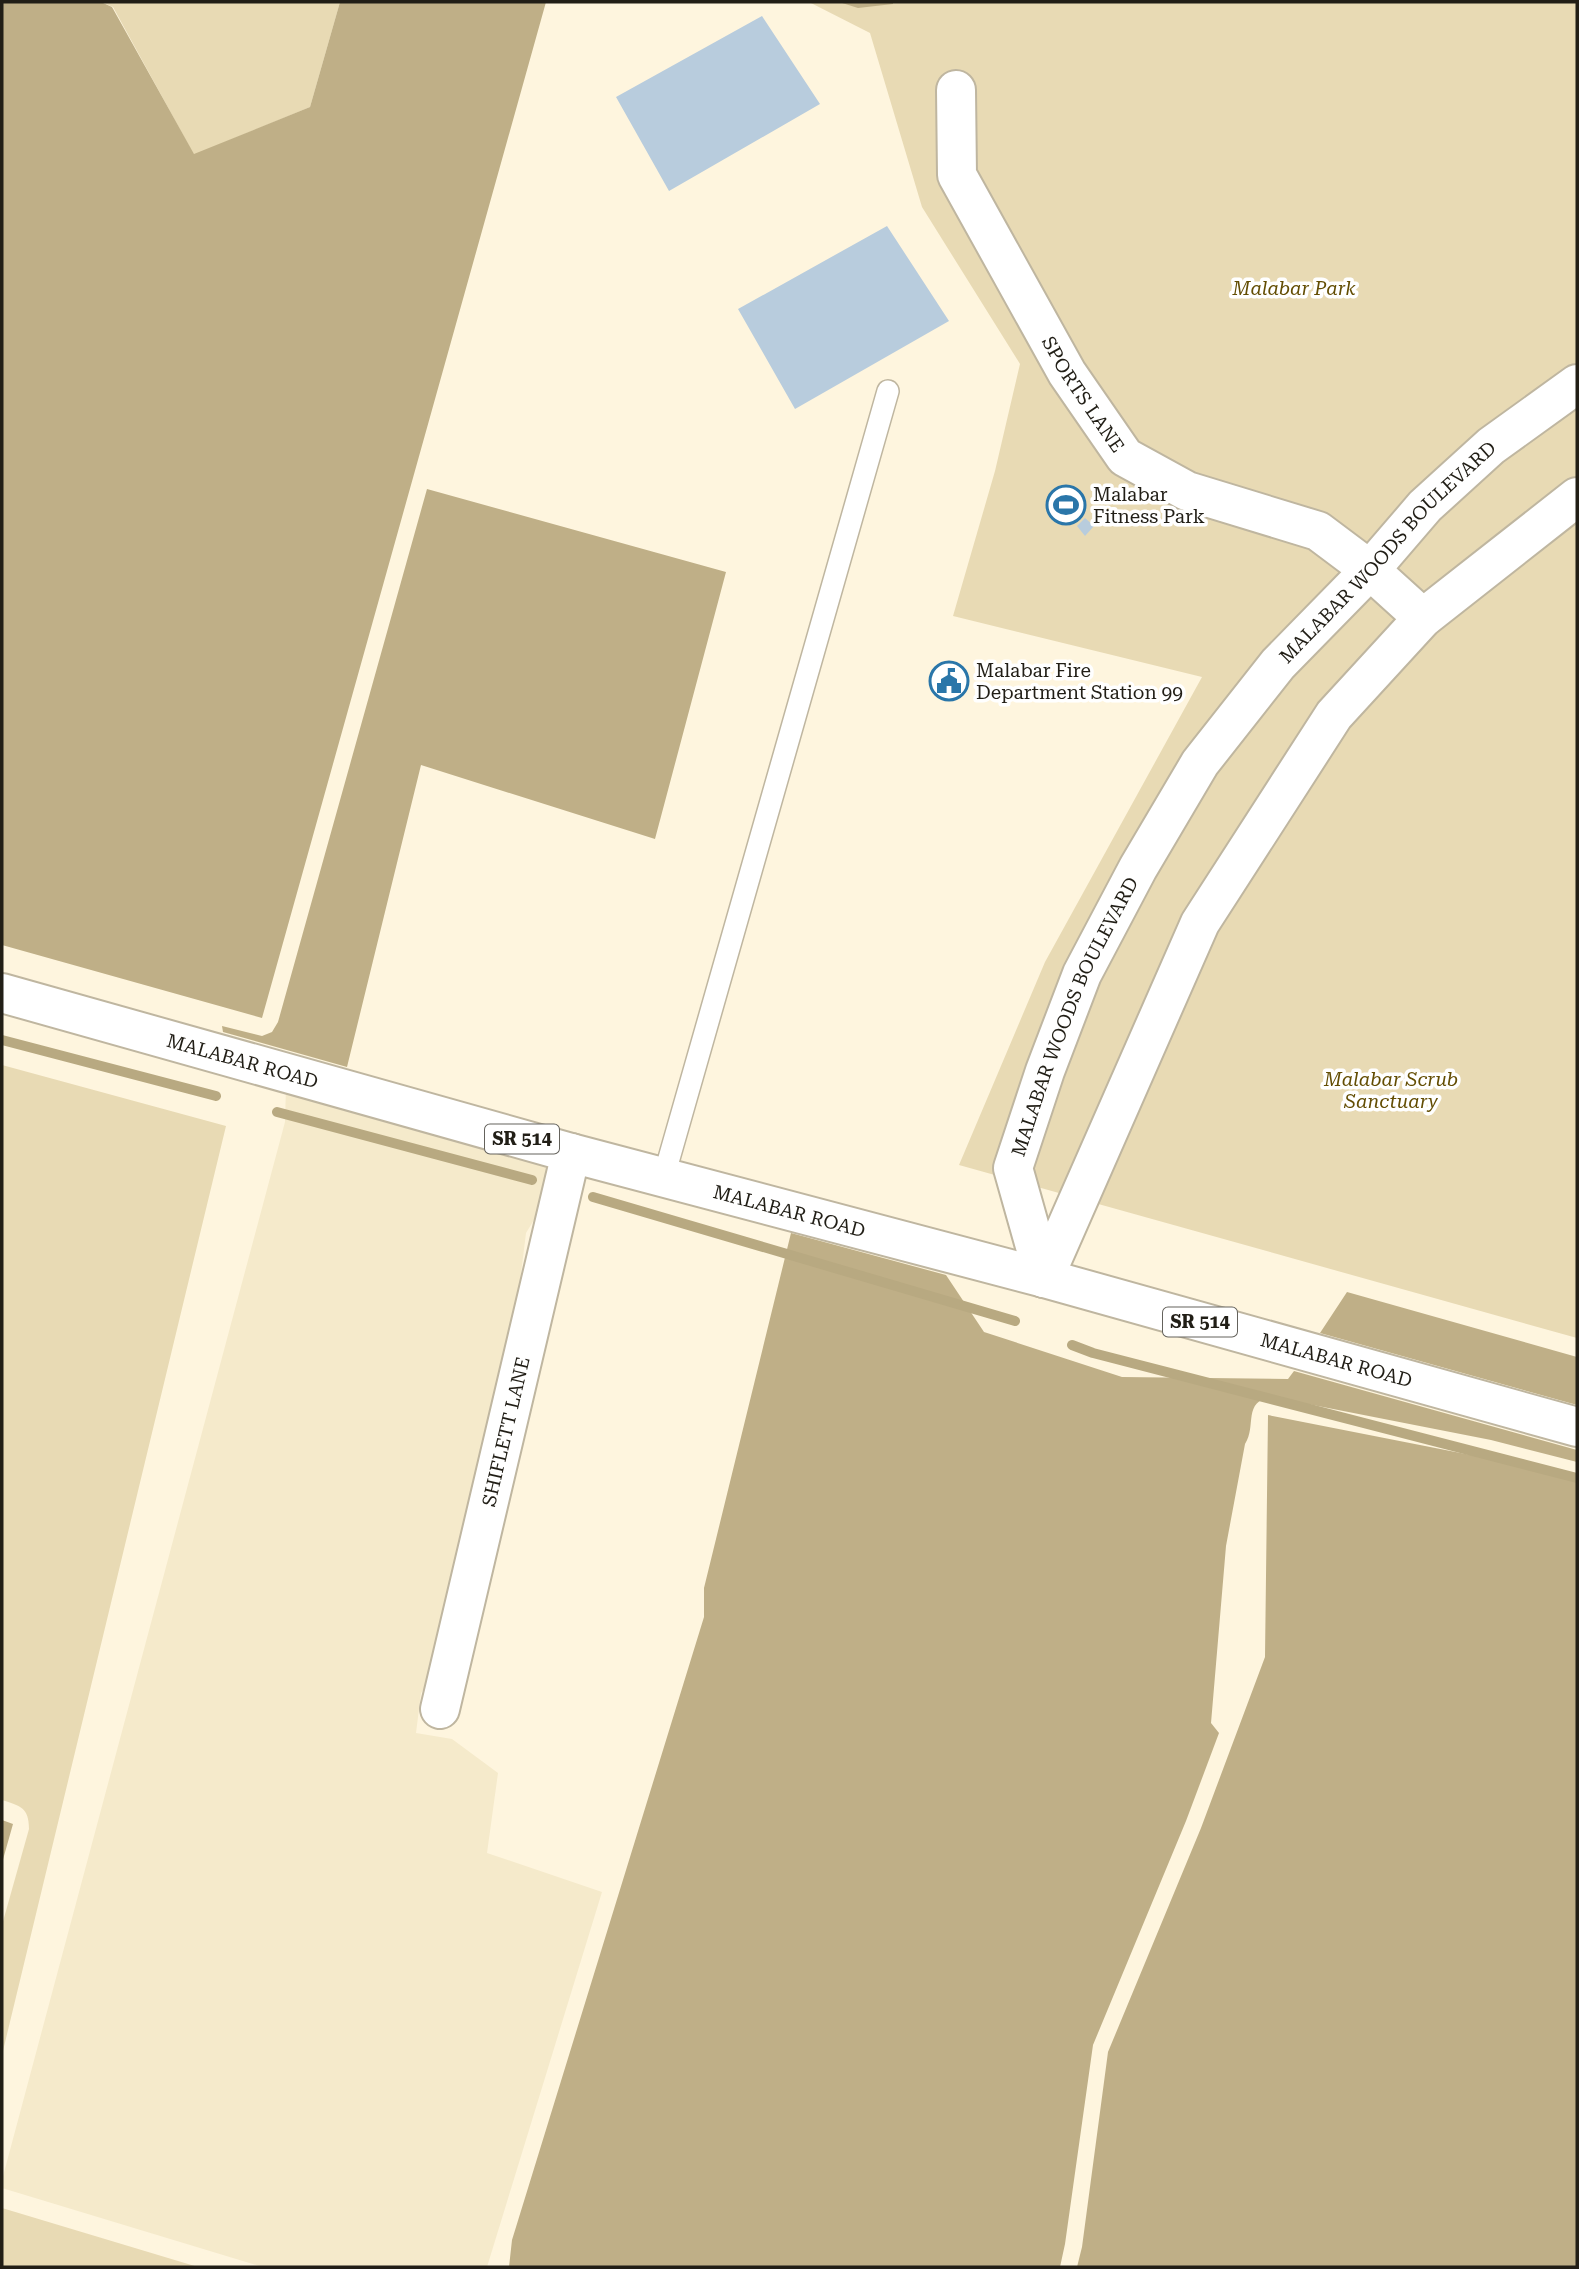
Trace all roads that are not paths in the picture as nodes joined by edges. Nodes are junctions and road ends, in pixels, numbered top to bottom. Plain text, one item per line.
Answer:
1 (956, 90) dead end
2 (1577, 384) edge
3 (888, 391) dead end
4 (1577, 497) edge
5 (1370, 570) junction
6 (1423, 618) junction
7 (2, 993) edge
8 (570, 1153) junction
9 (664, 1176) junction
10 (1044, 1278) junction
11 (1577, 1427) edge
12 (440, 1709) dead end

1 - 5 street, SPORTS LANE
2 - 5 street, MALABAR WOODS BOULEVARD
3 - 9 lane
4 - 6 street
5 - 6 street, SPORTS LANE
5 - 10 street, MALABAR WOODS BOULEVARD
6 - 10 street
7 - 8 street, MALABAR ROAD / SR 514
8 - 9 street, MALABAR ROAD / SR 514
8 - 12 street, SHIFLETT LANE
9 - 10 street, MALABAR ROAD / SR 514
10 - 11 street, MALABAR ROAD / SR 514

